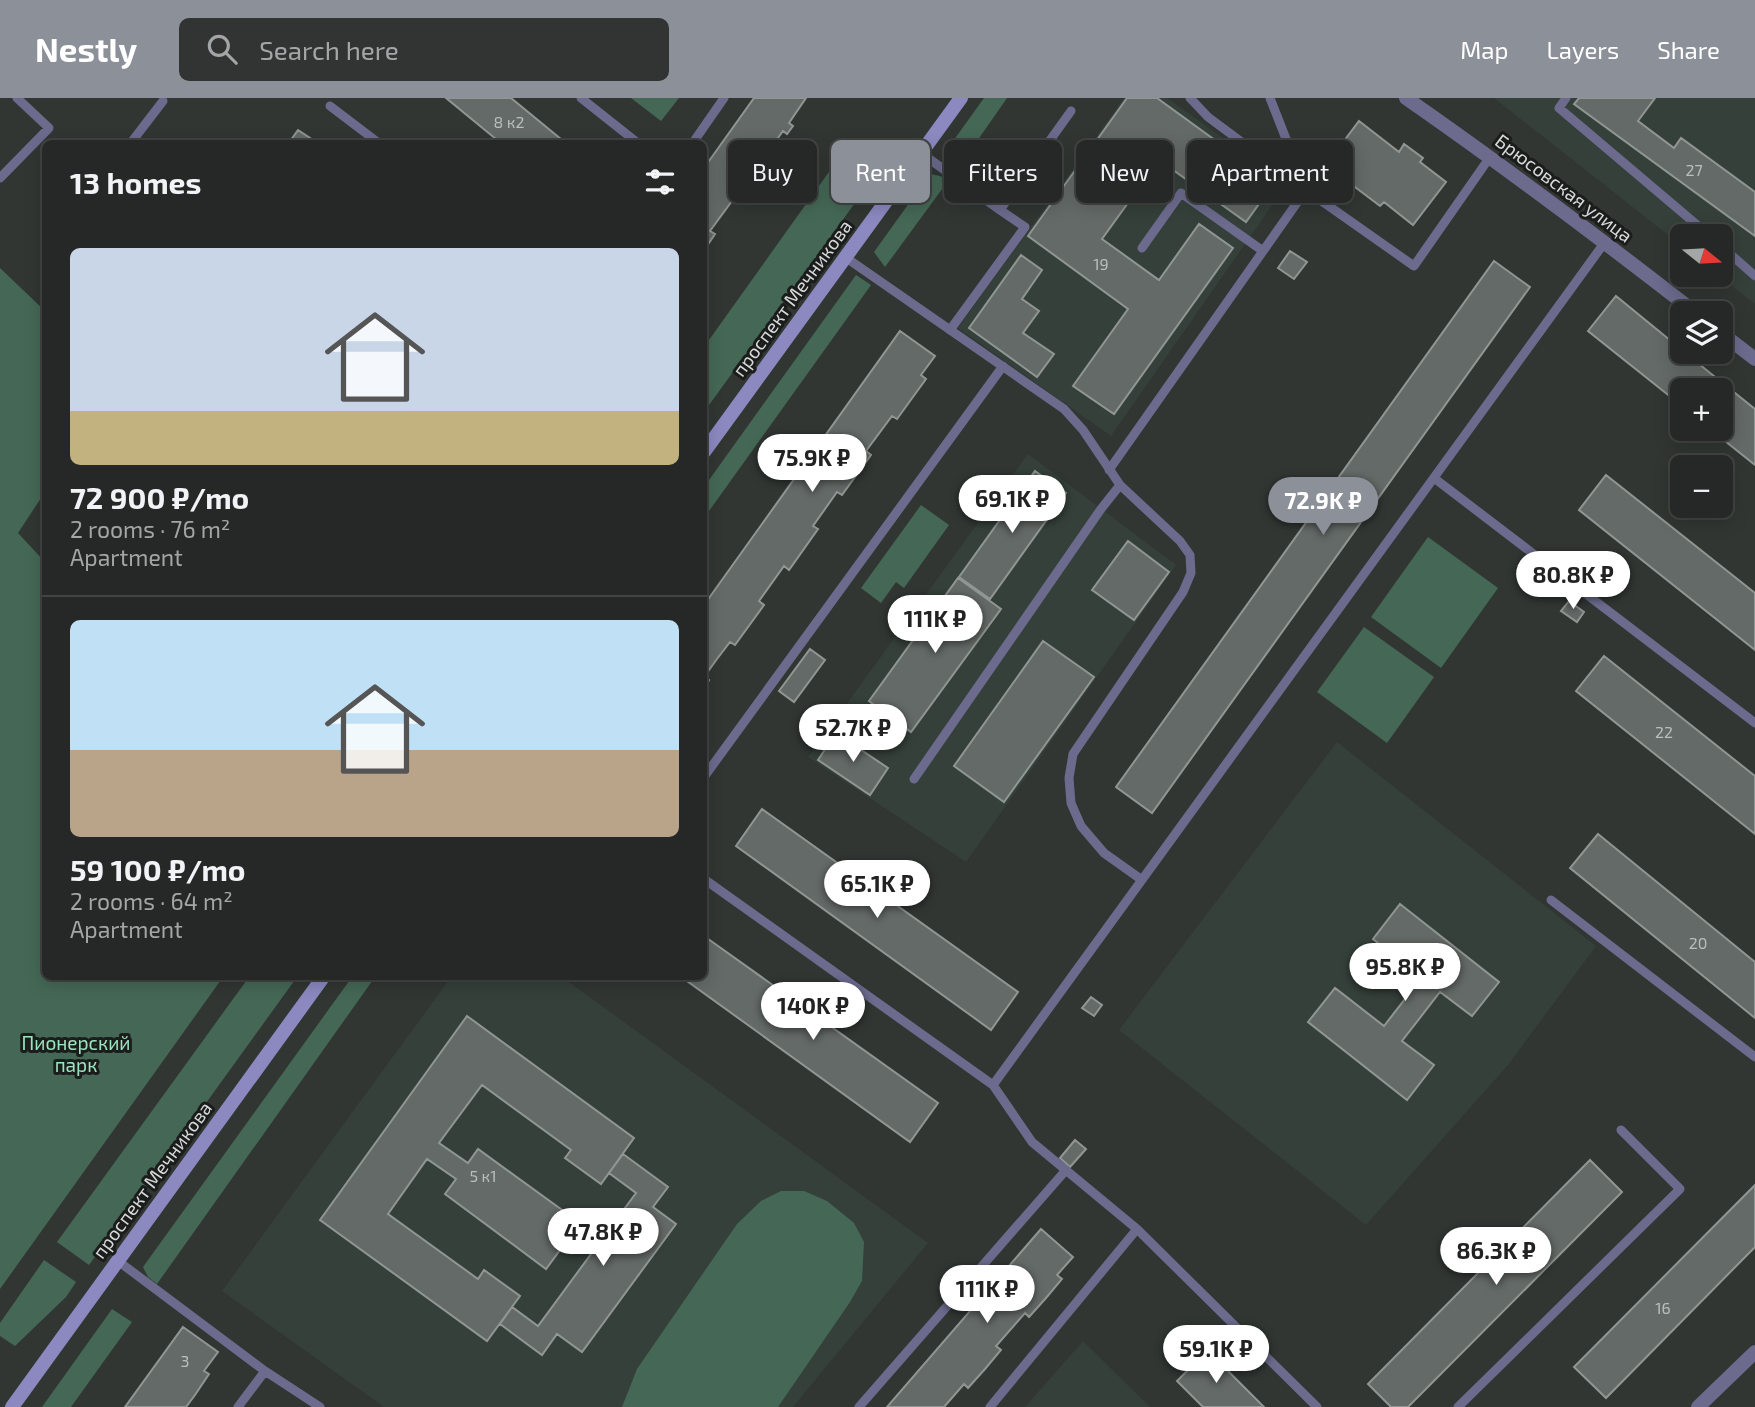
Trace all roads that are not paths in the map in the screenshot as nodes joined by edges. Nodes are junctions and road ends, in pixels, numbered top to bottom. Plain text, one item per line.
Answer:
1 (17, 98) edge
2 (581, 98) edge
3 (724, 98) edge
4 (961, 98) edge
5 (1190, 98) edge
6 (1270, 98) edge
7 (1406, 98) edge
8 (1566, 98) edge
9 (162, 99) edge
10 (330, 106) dead end
11 (1071, 111) dead end
12 (133, 140) edge
13 (375, 140) edge
14 (634, 140) edge
15 (695, 140) edge
16 (1239, 140) edge
17 (1286, 140) edge
18 (930, 141) edge
19 (1490, 157) junction
20 (930, 159) edge
21 (0, 178) edge
22 (884, 203) edge
23 (1297, 203) edge
24 (1324, 203) edge
25 (1000, 210) junction
26 (1696, 224) edge
27 (1605, 242) junction
28 (1142, 248) dead end
29 (1263, 251) junction
30 (845, 257) junction
31 (1733, 257) edge
32 (1755, 276) edge
33 (1681, 301) edge
34 (950, 330) junction
35 (1733, 342) edge
36 (1755, 359) edge
37 (1003, 366) junction
38 (707, 448) edge
39 (1109, 470) junction
40 (1434, 478) junction
41 (1120, 485) junction
42 (1755, 723) edge
43 (707, 772) edge
44 (914, 779) dead end
45 (1142, 880) junction
46 (707, 881) edge
47 (1551, 900) dead end
48 (321, 980) edge
49 (1755, 1057) edge
50 (993, 1085) junction
51 (1621, 1130) dead end
52 (1066, 1170) junction
53 (1137, 1229) junction
54 (118, 1261) junction
55 (1755, 1352) edge
56 (265, 1371) junction
57 (12, 1407) edge
58 (238, 1407) edge
59 (320, 1407) edge
60 (859, 1407) edge
61 (989, 1407) edge
62 (1317, 1407) edge
63 (1458, 1407) edge
64 (1698, 1407) edge

1 - 21 lane
2 - 14 lane
3 - 15 lane
4 - 18 street, проспект Мечникова
5 - 16 lane
6 - 17 lane
7 - 19 street, Брюсовская улица
8 - 26 lane
9 - 12 lane
10 - 13 lane
11 - 25 lane
19 - 24 lane
19 - 27 street, Брюсовская улица
20 - 25 lane
22 - 30 street, проспект Мечникова
23 - 29 lane
25 - 34 lane
27 - 33 street, Брюсовская улица
27 - 40 lane
28 - 29 lane
29 - 39 lane
30 - 34 lane
30 - 38 street, проспект Мечникова
31 - 32 lane
34 - 37 lane
35 - 36 street
37 - 39 lane
37 - 43 lane
39 - 41 lane
40 - 42 lane
40 - 45 lane
41 - 44 lane
41 - 45 lane
45 - 50 lane
46 - 50 lane
47 - 49 lane
48 - 54 street, проспект Мечникова
50 - 52 lane
51 - 63 lane
52 - 53 lane
52 - 60 lane
53 - 61 lane
53 - 62 lane
54 - 56 lane
54 - 57 street, проспект Мечникова
55 - 64 street
56 - 58 lane
56 - 59 lane

